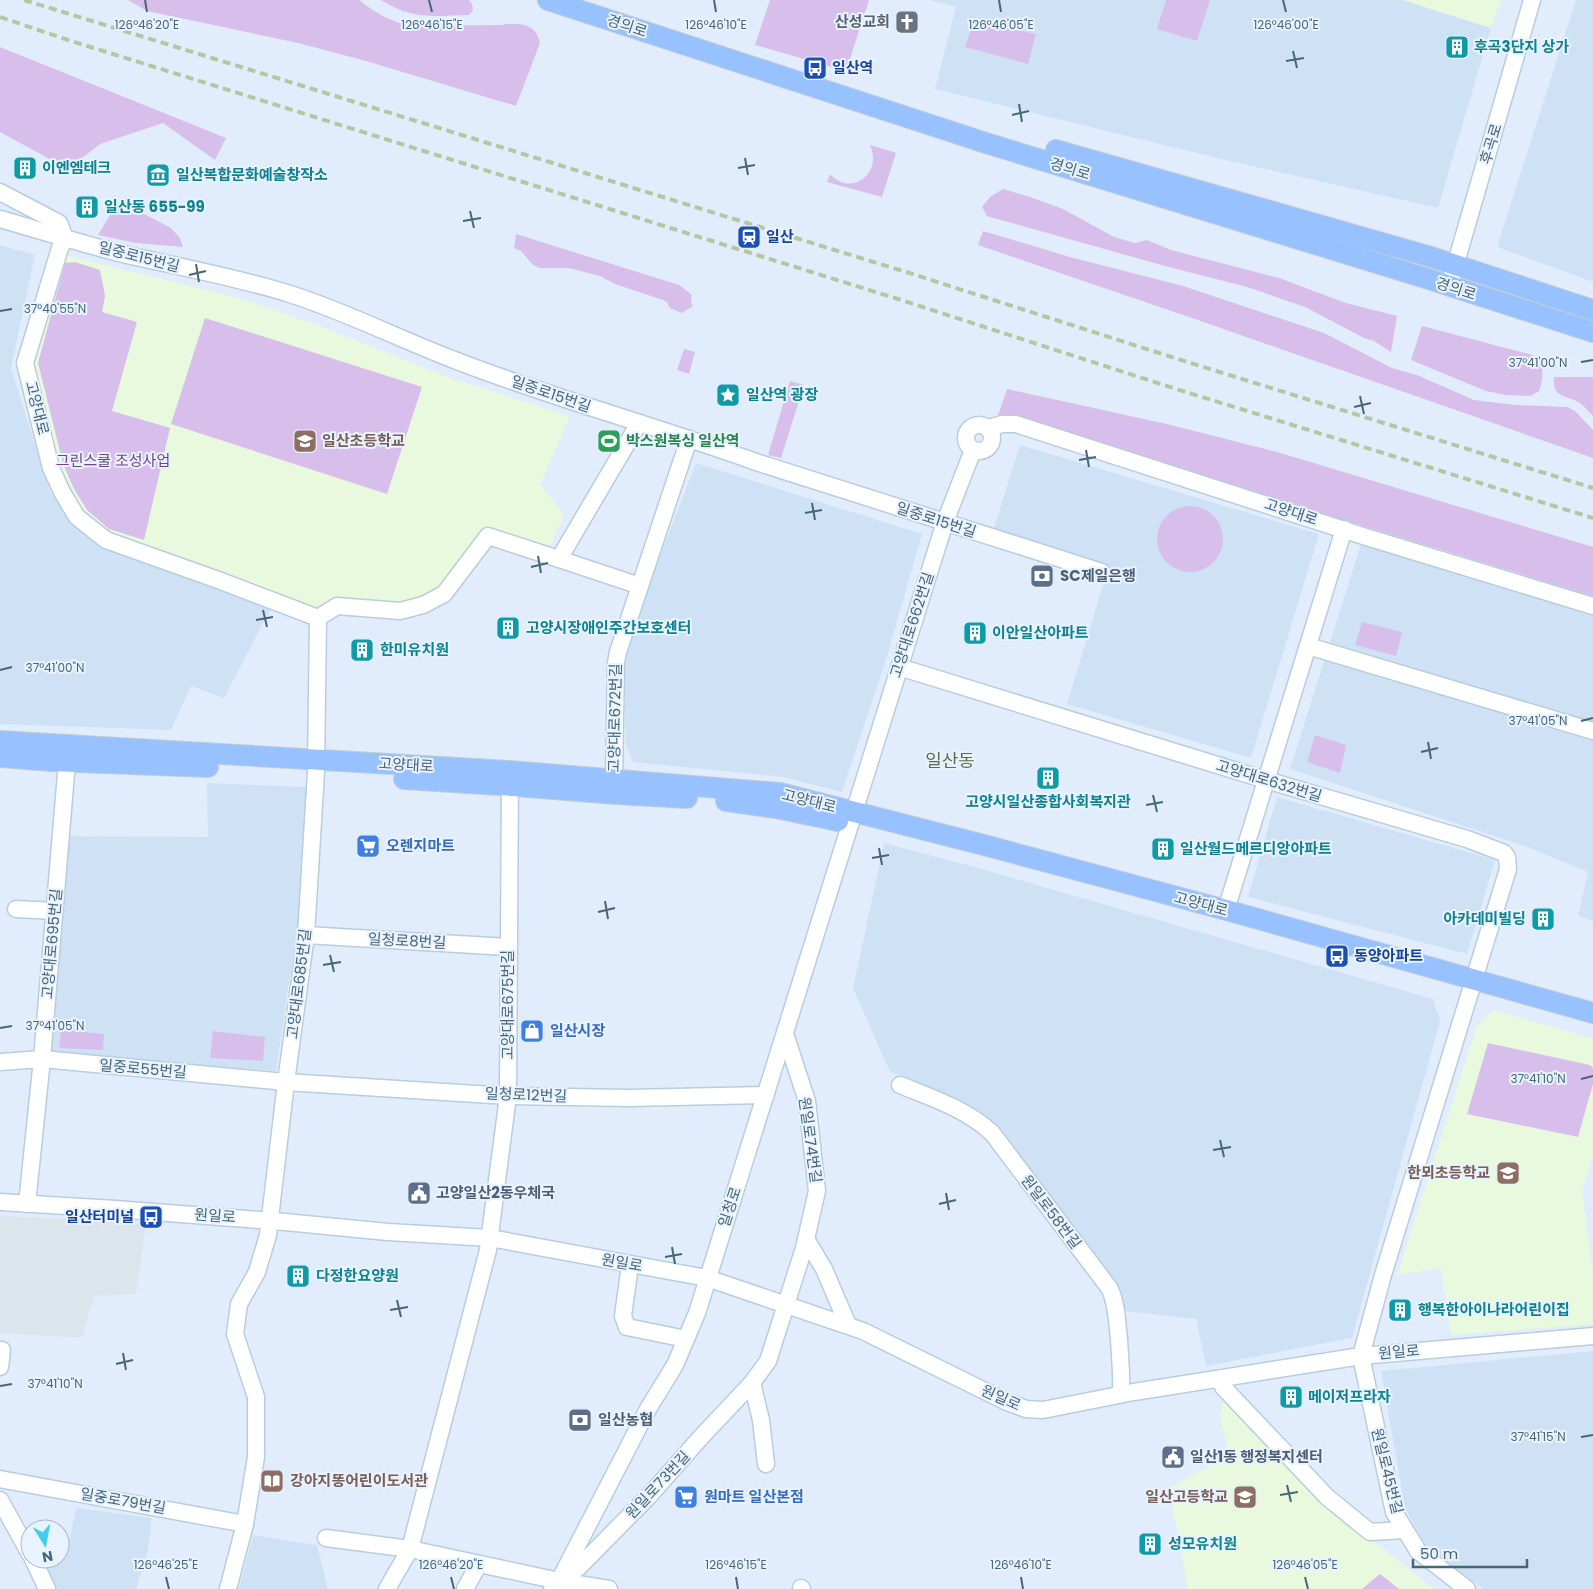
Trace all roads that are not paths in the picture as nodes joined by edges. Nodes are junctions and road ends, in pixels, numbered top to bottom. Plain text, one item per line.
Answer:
1 (548, 0) edge
2 (574, 0) edge
3 (1532, 0) edge
4 (0, 192) edge
5 (0, 219) edge
6 (65, 238) junction
7 (1456, 264) junction
8 (1449, 287) junction
9 (1593, 310) edge
10 (1593, 332) edge
11 (639, 424) junction
12 (989, 428) joint
13 (689, 439) junction
14 (945, 522) junction
15 (1344, 529) junction
16 (559, 560) junction
17 (1102, 572) dead end
18 (640, 586) junction
19 (1593, 606) edge
20 (318, 618) junction
21 (1308, 646) junction
22 (899, 667) junction
23 (1593, 732) edge
24 (0, 741) edge
25 (68, 753) junction
26 (0, 757) edge
27 (317, 759) junction
28 (510, 778) junction
29 (1266, 780) junction
30 (615, 786) junction
31 (853, 812) junction
32 (16, 908) dead end
33 (1226, 910) junction
34 (55, 911) junction
35 (306, 935) junction
36 (508, 947) junction
37 (1473, 983) junction
38 (1593, 1013) edge
39 (1593, 1023) edge
40 (785, 1034) junction
41 (42, 1059) junction
42 (0, 1062) edge
43 (286, 1082) junction
44 (900, 1085) dead end
45 (766, 1095) junction
46 (508, 1096) junction
47 (0, 1202) edge
48 (27, 1204) junction
49 (270, 1221) junction
50 (490, 1238) junction
51 (806, 1239) junction
52 (630, 1265) junction
53 (708, 1278) junction
54 (787, 1305) junction
55 (848, 1325) junction
56 (1593, 1336) edge
57 (686, 1339) junction
58 (2, 1350) dead end
59 (1361, 1356) junction
60 (0, 1368) edge
61 (1220, 1379) junction
62 (752, 1383) junction
63 (1121, 1394) junction
64 (766, 1464) dead end
65 (0, 1479) edge
66 (0, 1500) edge
67 (245, 1524) junction
68 (1405, 1530) junction
69 (20, 1536) edge
70 (326, 1538) dead end
71 (410, 1549) junction
72 (479, 1564) junction
73 (38, 1569) edge
74 (555, 1585) edge
75 (48, 1589) edge
76 (228, 1589) edge
77 (387, 1589) edge
78 (466, 1589) edge
79 (609, 1589) edge
80 (1467, 1589) edge

1 - 8 main road, 경의로
2 - 7 main road, 경의로
3 - 7 street, 후곡로
4 - 6 street
5 - 6 street, 일중로15번길
6 - 11 street, 일중로15번길
6 - 20 street, 고양대로
7 - 8 street, 후곡로
7 - 9 main road, 경의로
8 - 10 main road, 경의로
11 - 13 street, 일중로15번길
11 - 16 street
12 - 14 street, 고양대로662번길
12 - 15 street, 고양대로
13 - 14 street, 일중로15번길
13 - 18 street, 고양대로672번길
14 - 17 street, 일중로15번길
14 - 22 street, 고양대로662번길
15 - 19 street, 고양대로
15 - 21 street
16 - 18 street
16 - 20 street
18 - 30 street, 고양대로672번길
20 - 27 street
21 - 23 street
21 - 29 street
22 - 29 street, 고양대로632번길
22 - 31 street, 고양대로662번길
24 - 25 main road, 고양대로
25 - 26 main road, 고양대로
25 - 27 main road, 고양대로
25 - 34 street, 고양대로695번길
27 - 28 main road, 고양대로
27 - 35 street, 고양대로685번길
28 - 30 main road, 고양대로
28 - 36 street, 고양대로675번길
29 - 33 street
29 - 37 street, 고양대로632번길
30 - 31 main road, 고양대로
31 - 33 main road, 고양대로
31 - 37 main road, 고양대로
31 - 40 street, 일청로
32 - 34 street
33 - 37 main road, 고양대로
34 - 41 street, 고양대로695번길
35 - 36 street, 일청로8번길
35 - 43 street, 고양대로685번길
36 - 46 street, 고양대로675번길
37 - 38 main road, 고양대로
37 - 39 main road, 고양대로
37 - 59 street
40 - 45 street, 일청로
40 - 51 street, 원일로74번길
41 - 42 street, 일중로55번길
41 - 43 street, 일중로55번길
41 - 48 street, 고양대로695번길
43 - 46 street, 일청로12번길
43 - 49 street, 고양대로685번길
44 - 63 street, 원일로58번길
45 - 46 street, 일청로12번길
45 - 53 street, 일청로
46 - 50 street, 고양대로675번길
47 - 48 street, 원일로
48 - 49 street, 원일로
49 - 50 street, 원일로
49 - 67 street, 고양대로685번길
50 - 52 street, 원일로
50 - 71 street
51 - 54 street, 원일로74번길
51 - 55 street
52 - 53 street, 원일로
52 - 57 street
53 - 54 street, 원일로
53 - 57 street, 일청로
54 - 55 street, 원일로
54 - 62 street, 원일로73번길
55 - 63 street, 원일로
56 - 59 street, 원일로
57 - 74 street, 일청로
58 - 60 street
59 - 61 street, 원일로
59 - 68 street, 원일로45번길
61 - 63 street, 원일로
61 - 68 street
62 - 64 street
62 - 74 street, 원일로73번길
65 - 67 street, 일중로79번길
66 - 69 street
67 - 76 street, 고양대로685번길
68 - 80 street, 원일로45번길
70 - 71 street
71 - 72 street
71 - 77 street
72 - 74 street
72 - 78 street
73 - 75 street
74 - 79 street

